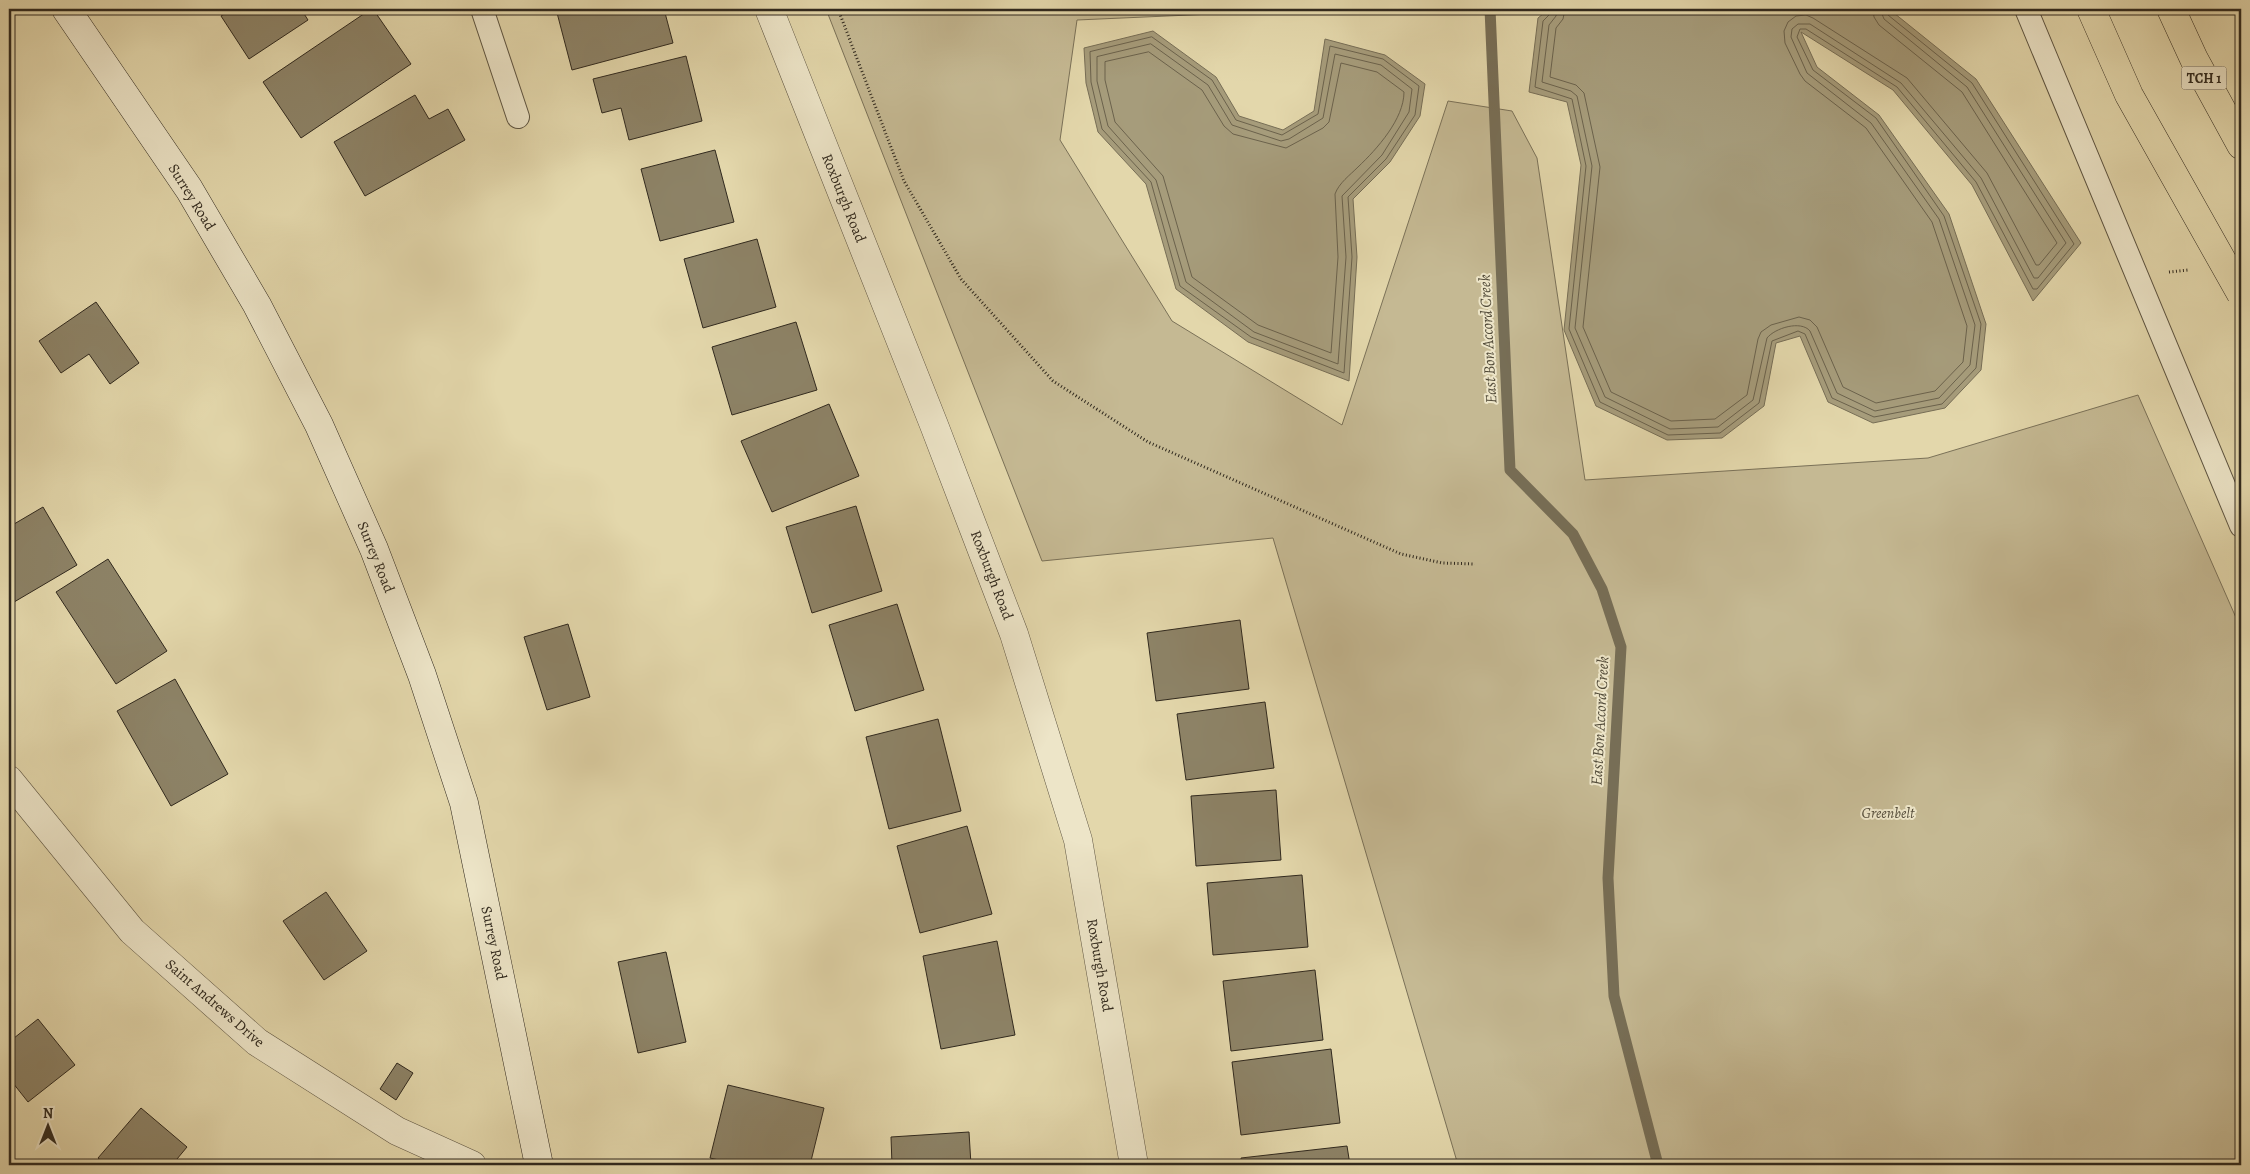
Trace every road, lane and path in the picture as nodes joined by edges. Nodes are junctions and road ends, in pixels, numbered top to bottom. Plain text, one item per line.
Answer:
1 (66, 9) edge
2 (482, 9) edge
3 (769, 9) edge
4 (838, 9) edge
5 (2026, 9) edge
6 (2091, 9) edge
7 (2171, 9) edge
8 (518, 117) dead end
9 (2241, 145) edge
10 (2241, 294) edge
11 (2241, 526) edge
12 (1475, 564) dead end
13 (9, 780) edge
14 (472, 1165) edge
15 (539, 1165) edge
16 (1134, 1165) edge

1 - 15 street, Surrey Road
2 - 8 lane
3 - 16 street, Roxburgh Road
4 - 12 path
5 - 11 lane
6 - 10 highway, bridge
7 - 9 highway, TCH 1
13 - 14 street, Saint Andrews Drive

